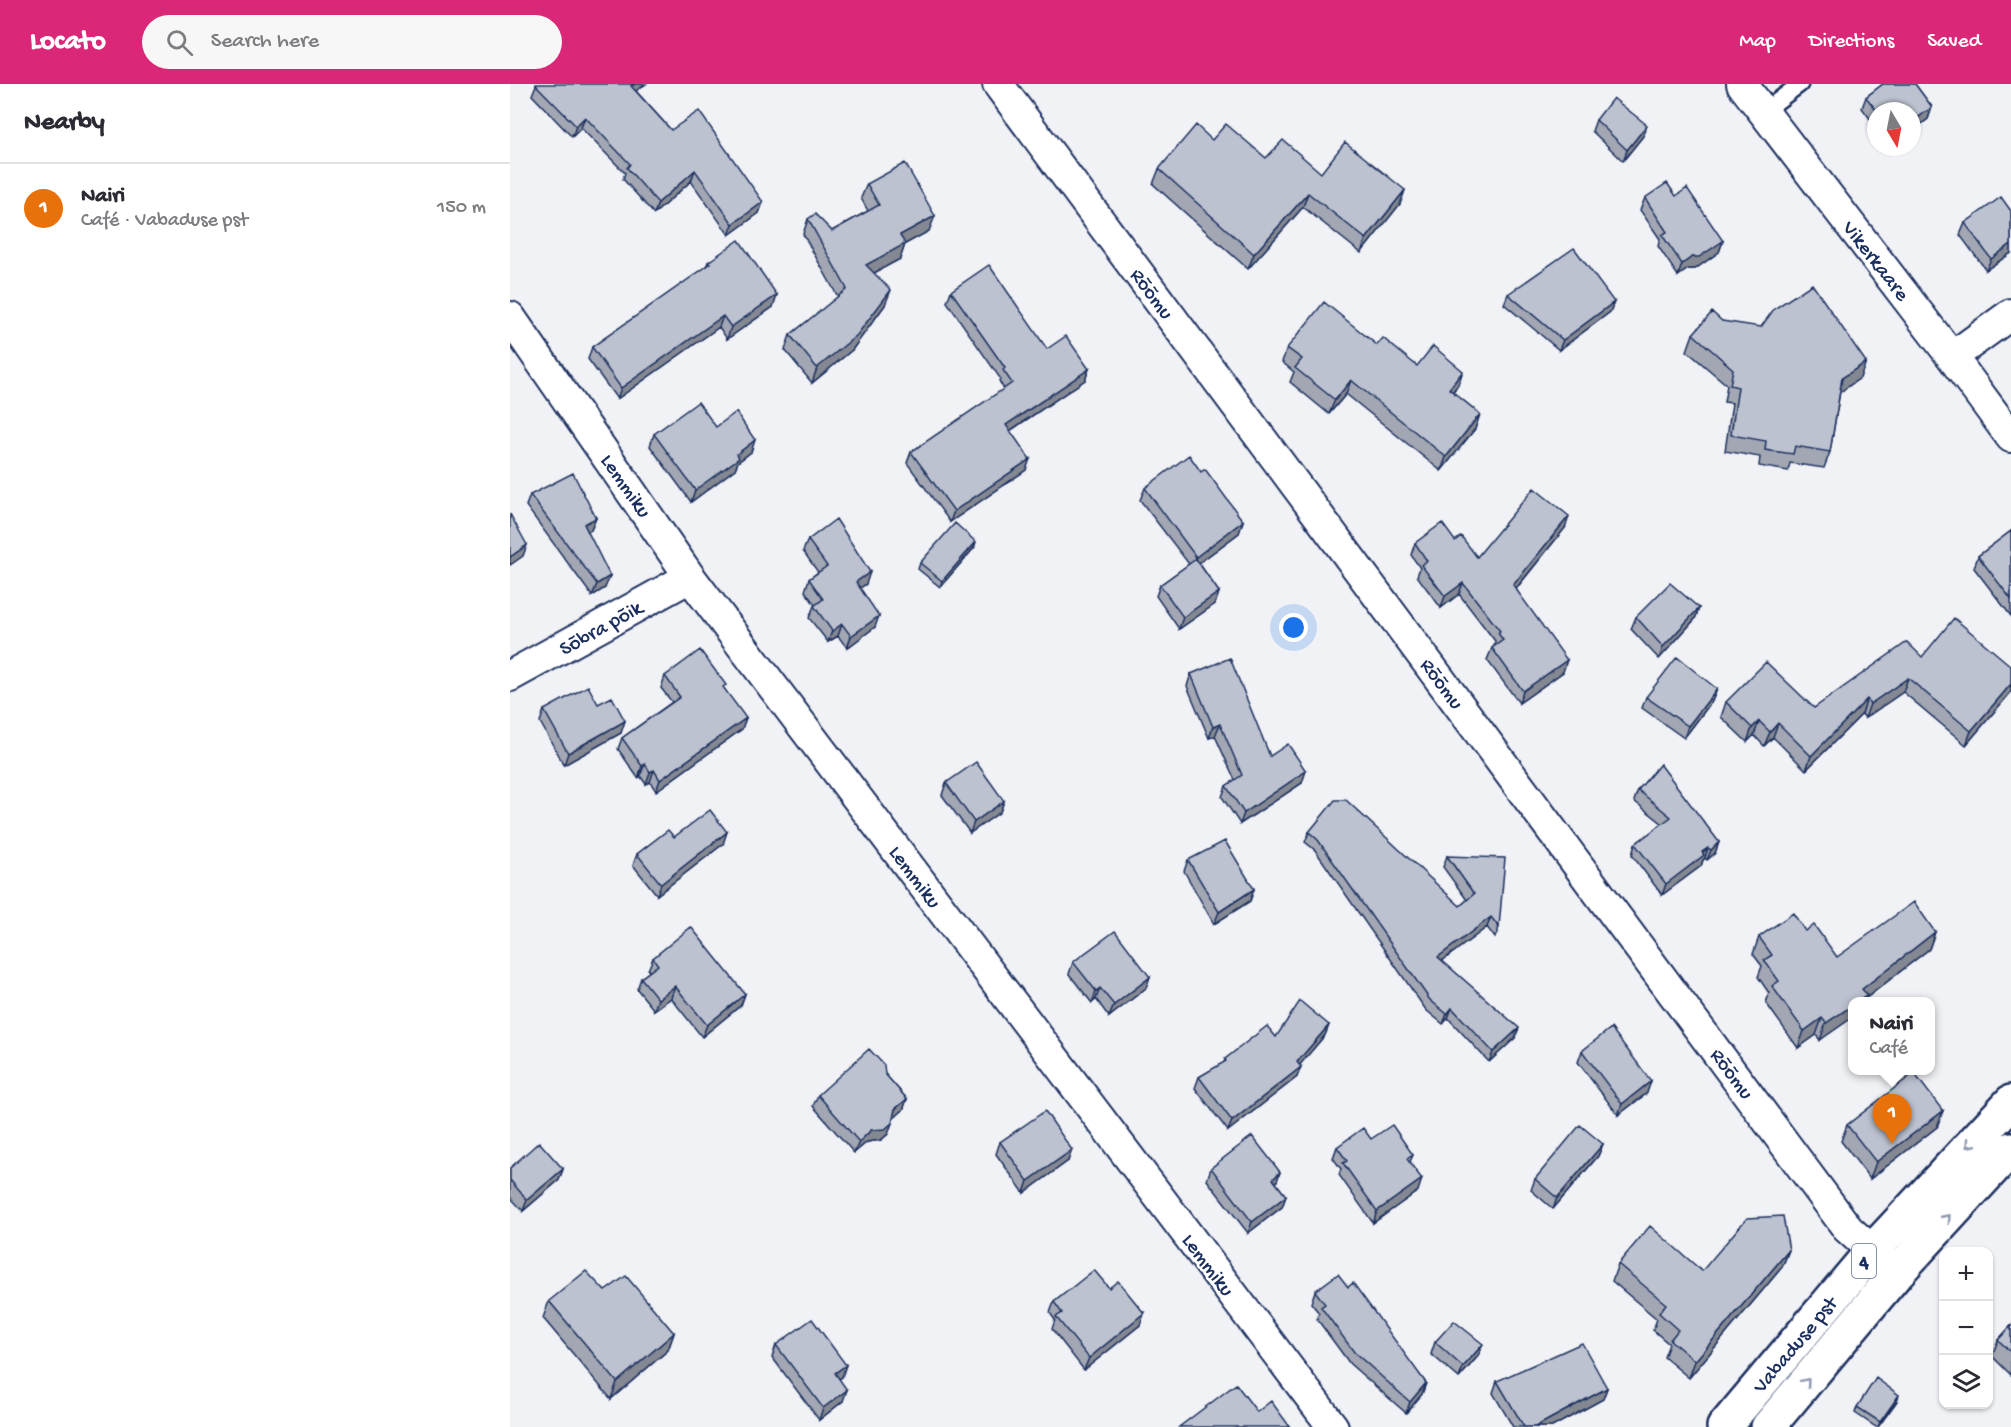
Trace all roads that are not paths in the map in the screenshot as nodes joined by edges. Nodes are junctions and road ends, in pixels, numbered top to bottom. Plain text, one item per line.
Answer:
1 (998, 84) edge
2 (1742, 84) edge
3 (1800, 84) edge
4 (1763, 112) junction
5 (2011, 314) edge
6 (510, 317) edge
7 (1952, 357) junction
8 (2011, 437) edge
9 (690, 577) junction
10 (510, 676) edge
11 (2011, 1102) edge
12 (2011, 1149) edge
13 (1872, 1251) junction
14 (1897, 1274) junction
15 (1333, 1427) edge
16 (1724, 1427) edge
17 (1768, 1427) edge

1 - 13 street, Rõõmu
2 - 4 street, Vikerkaare
3 - 4 lane
4 - 7 street, Vikerkaare
5 - 7 street
6 - 9 street, Lemmiku
7 - 8 street, Vikerkaare
9 - 10 street, Sõbra põik
9 - 15 street, Lemmiku
11 -> 13 highway, Vabaduse pst / 4
14 -> 12 highway, Vabaduse pst / 4
13 - 14 street, Rõõmu
13 - 16 highway, Vabaduse pst / 4
17 -> 14 highway, Vabaduse pst / 4

